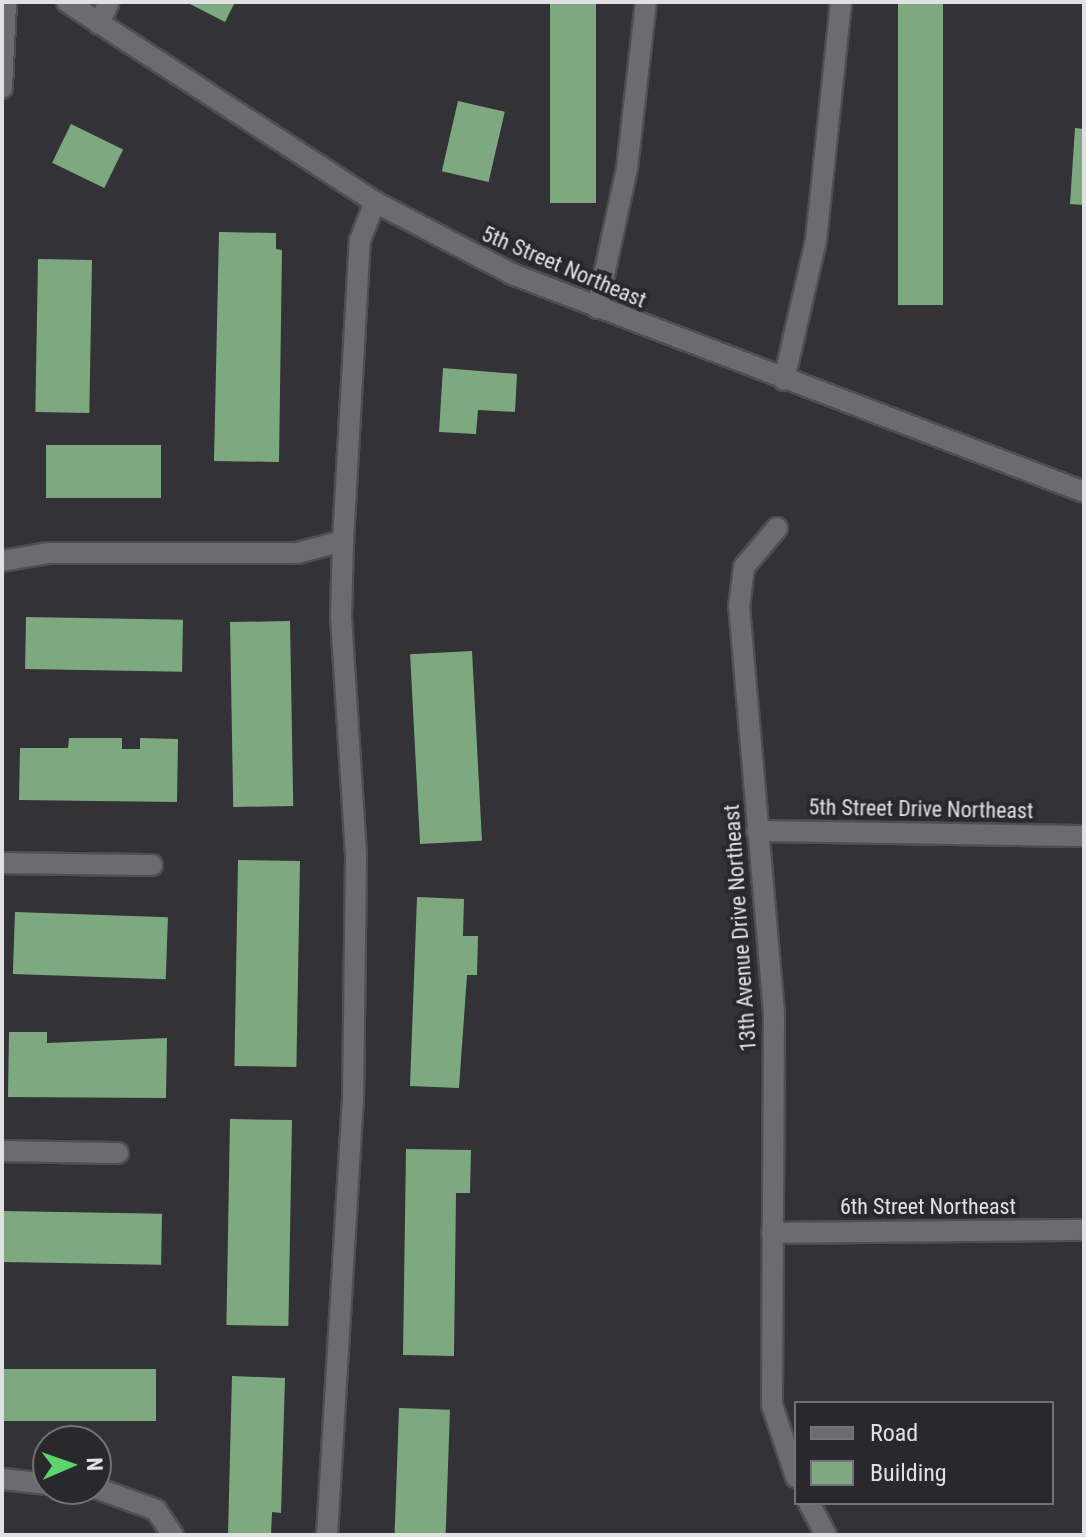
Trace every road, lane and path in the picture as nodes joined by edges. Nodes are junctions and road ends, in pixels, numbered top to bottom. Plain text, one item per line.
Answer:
1 (6, 2) edge
2 (67, 2) edge
3 (109, 2) edge
4 (646, 2) edge
5 (841, 2) edge
6 (99, 24) junction
7 (2, 88) edge
8 (375, 202) junction
9 (597, 308) junction
10 (784, 380) junction
11 (1084, 492) edge
12 (777, 528) dead end
13 (343, 541) junction
14 (2, 561) edge
15 (757, 831) junction
16 (1084, 836) edge
17 (2, 863) edge
18 (152, 865) dead end
19 (2, 1151) edge
20 (118, 1153) dead end
21 (1084, 1230) edge
22 (772, 1233) junction
23 (794, 1471) edge
24 (2, 1479) edge
25 (32, 1482) edge
26 (112, 1494) edge
27 (810, 1505) edge
28 (173, 1535) edge
29 (327, 1535) edge
30 (826, 1535) edge

1 - 7 street
2 - 6 street, 5th Street Northeast
3 - 6 street
4 - 9 street
5 - 10 street
6 - 8 street, 5th Street Northeast
8 - 9 street, 5th Street Northeast
8 - 13 street
9 - 10 street, 5th Street Northeast
10 - 11 street, 5th Street Northeast
12 - 15 street, 13th Avenue Drive Northeast
13 - 14 street
13 - 29 street
15 - 16 street, 5th Street Drive Northeast
15 - 22 street, 13th Avenue Drive Northeast
17 - 18 street
19 - 20 street
21 - 22 street, 6th Street Northeast
22 - 23 street, 13th Avenue Drive Northeast
24 - 25 street
26 - 28 street
27 - 30 street

